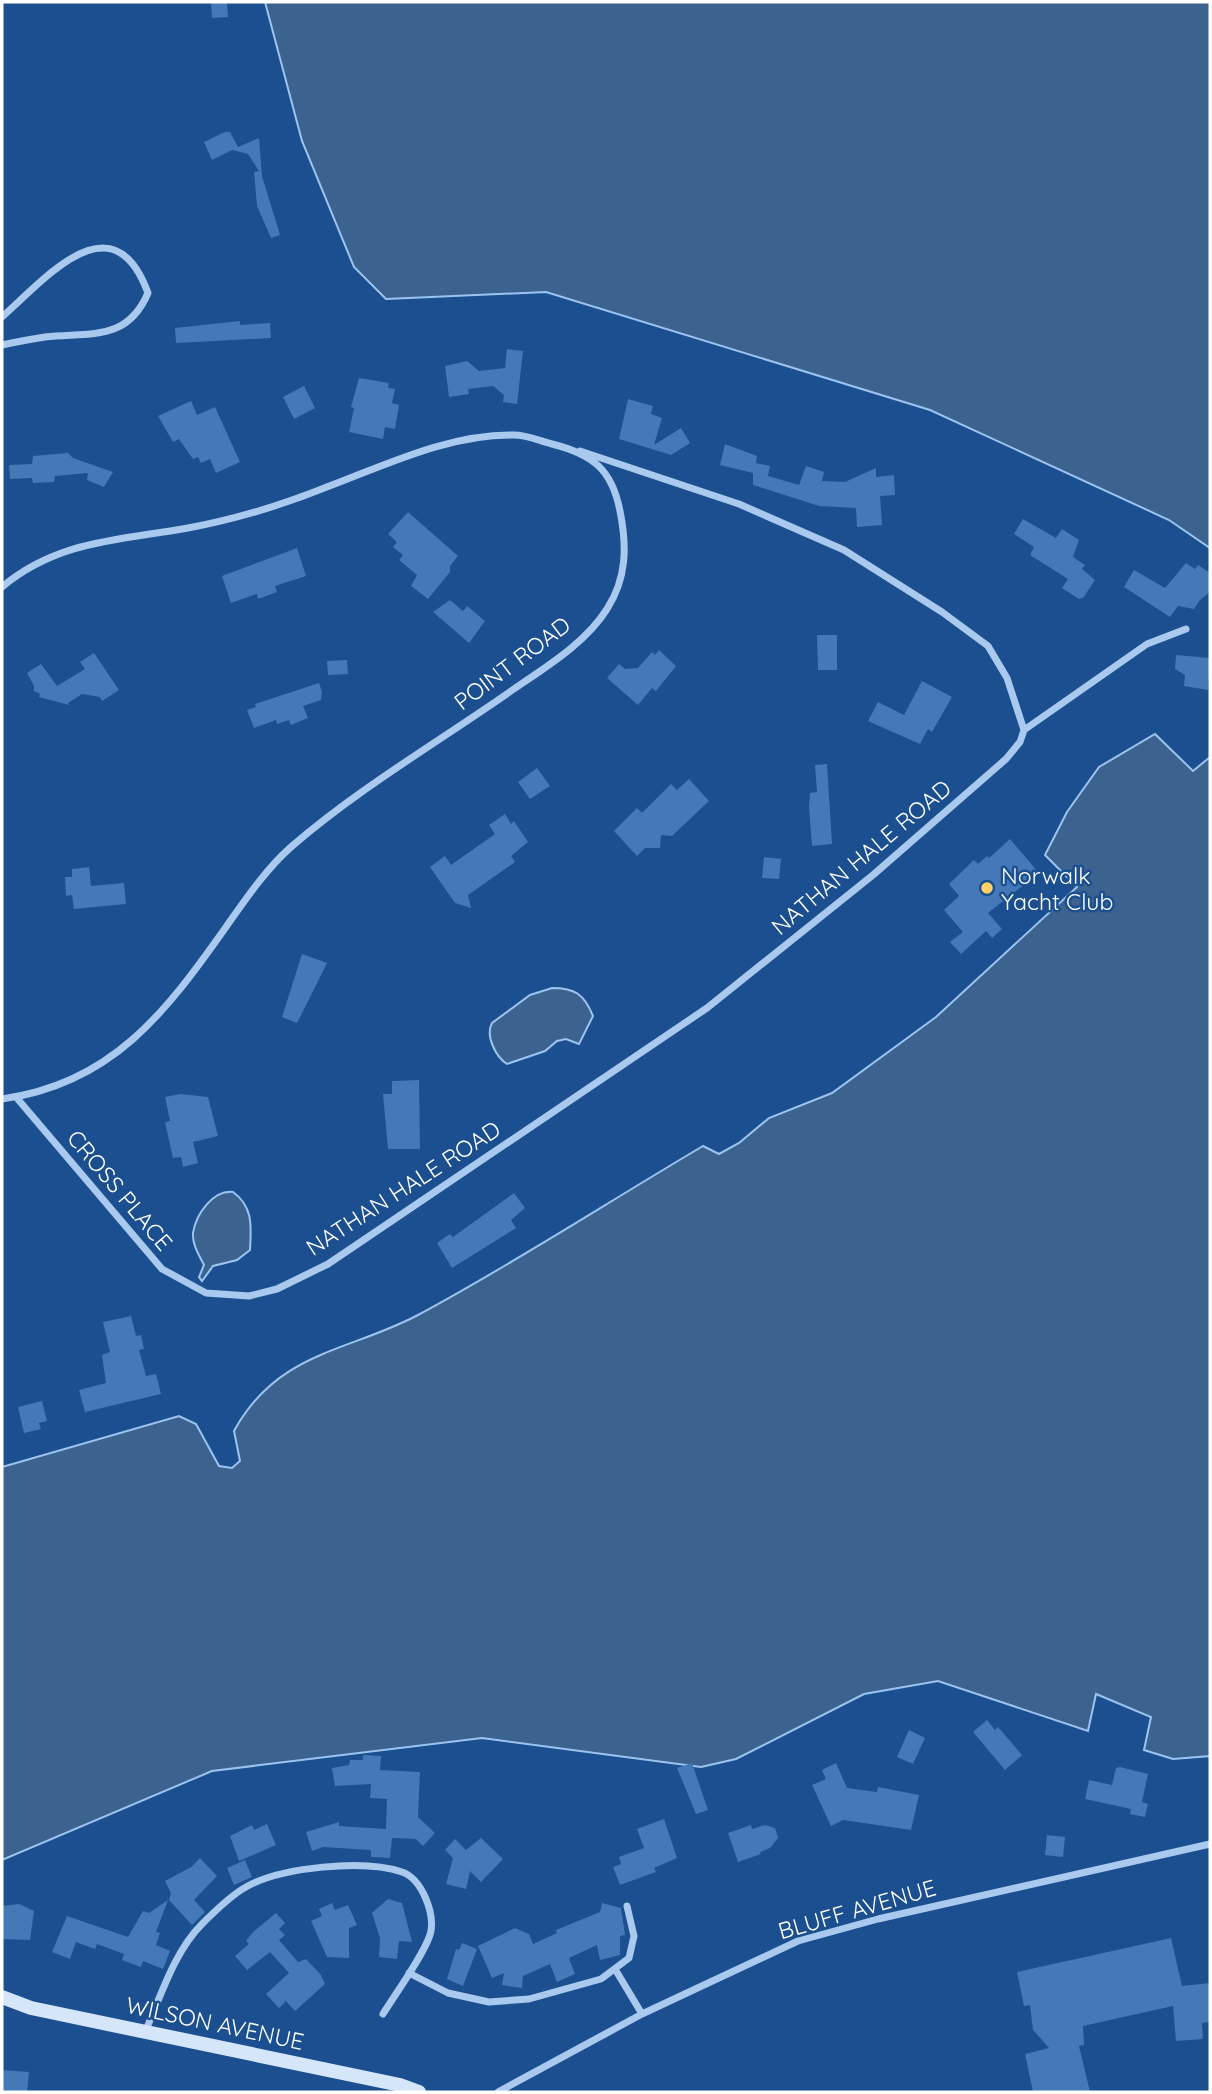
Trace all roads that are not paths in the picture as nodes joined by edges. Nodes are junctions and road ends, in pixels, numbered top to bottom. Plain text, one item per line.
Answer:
1 (2, 317) edge
2 (2, 345) edge
3 (580, 451) junction
4 (2, 587) edge
5 (1185, 629) dead end
6 (1024, 730) junction
7 (16, 1097) junction
8 (2, 1099) edge
9 (249, 1296) joint
10 (1210, 1844) edge
11 (627, 1906) dead end
12 (615, 1969) junction
13 (409, 1973) junction
14 (2, 1997) edge
15 (383, 2014) dead end
16 (642, 2014) junction
17 (145, 2032) junction
18 (419, 2092) edge
19 (498, 2092) edge

1 - 2 street
3 - 4 street, POINT ROAD
3 - 6 street
3 - 7 street, POINT ROAD
5 - 6 street
6 - 9 street, NATHAN HALE ROAD
7 - 8 street, POINT ROAD
7 - 9 street, CROSS PLACE
10 - 16 street, BLUFF AVENUE
11 - 12 street
12 - 13 street
12 - 16 street
13 - 15 street
13 - 17 street
14 - 17 main road, WILSON AVENUE
16 - 19 street, BLUFF AVENUE
17 - 18 main road, WILSON AVENUE

